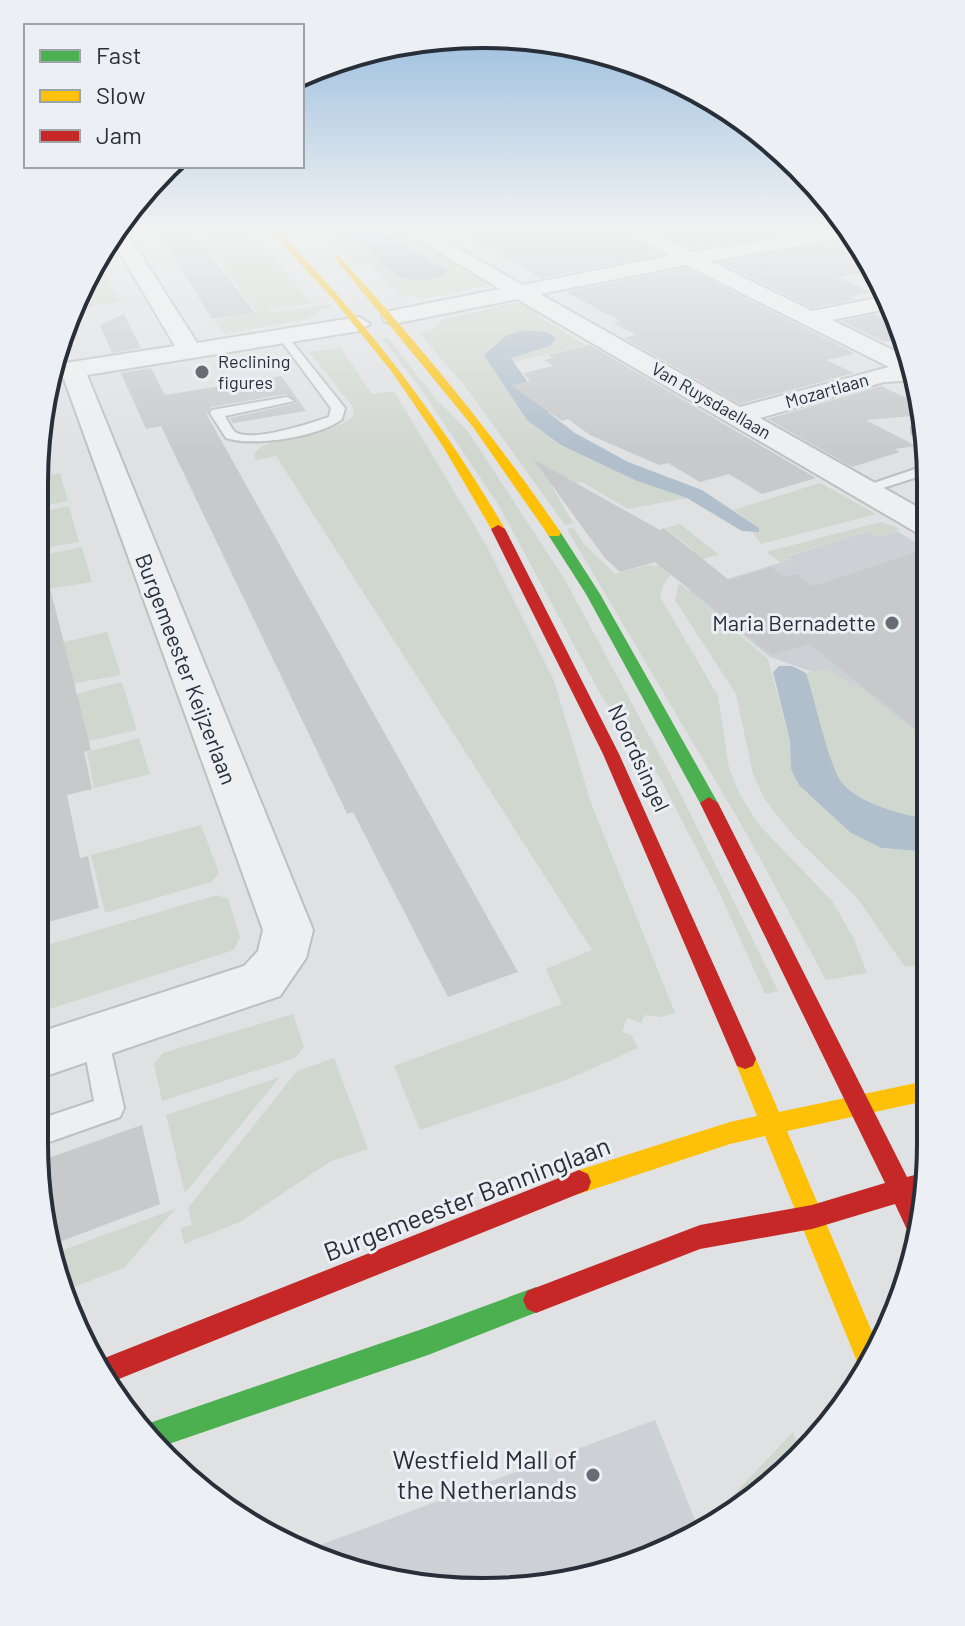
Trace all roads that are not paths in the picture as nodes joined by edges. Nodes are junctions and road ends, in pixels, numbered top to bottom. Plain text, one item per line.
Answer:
1 (161, 304) edge
2 (344, 304) edge
3 (380, 304) edge
4 (457, 304) edge
5 (542, 304) edge
6 (782, 304) edge
7 (879, 304) edge
8 (393, 317) junction
9 (810, 318) junction
10 (359, 324) junction
11 (283, 335) junction
12 (190, 351) junction
13 (900, 363) edge
14 (62, 372) edge
15 (903, 373) edge
16 (287, 401) dead end
17 (738, 416) junction
18 (917, 472) edge
19 (864, 489) junction
20 (917, 520) edge
21 (95, 1037) junction
22 (48, 1052) edge
23 (917, 1093) edge
24 (859, 1106) junction
25 (773, 1122) junction
26 (48, 1129) edge
27 (914, 1187) edge
28 (901, 1191) junction
29 (911, 1212) edge
30 (812, 1217) junction
31 (866, 1348) edge
32 (111, 1369) edge
33 (159, 1433) edge

1 - 12 street
2 - 10 main road, Noordsingel
3 - 8 main road, Noordsingel
4 - 8 street
5 - 17 street, Van Ruysdaellaan
6 - 9 street
7 - 9 street
8 - 10 main road
8 - 24 main road, Noordsingel
9 - 13 street
10 - 11 street
10 - 25 main road, Noordsingel
11 - 12 street
11 - 16 lane
12 - 14 street
14 - 21 street, Burgemeester Keijzerlaan
15 - 17 street, Mozartlaan
17 - 19 street, Van Ruysdaellaan
18 - 19 lane
19 - 20 street, Van Ruysdaellaan
21 - 22 street
21 - 26 lane
23 - 24 main road, Burgemeester Banninglaan
24 - 25 main road, Burgemeester Banninglaan
24 - 28 main road, Noordsingel
25 - 30 main road, Noordsingel
25 - 32 main road, Burgemeester Banninglaan
27 - 28 main road
28 - 29 main road, Noordsingel
28 - 30 main road
30 - 31 main road, Noordsingel
30 - 33 main road

